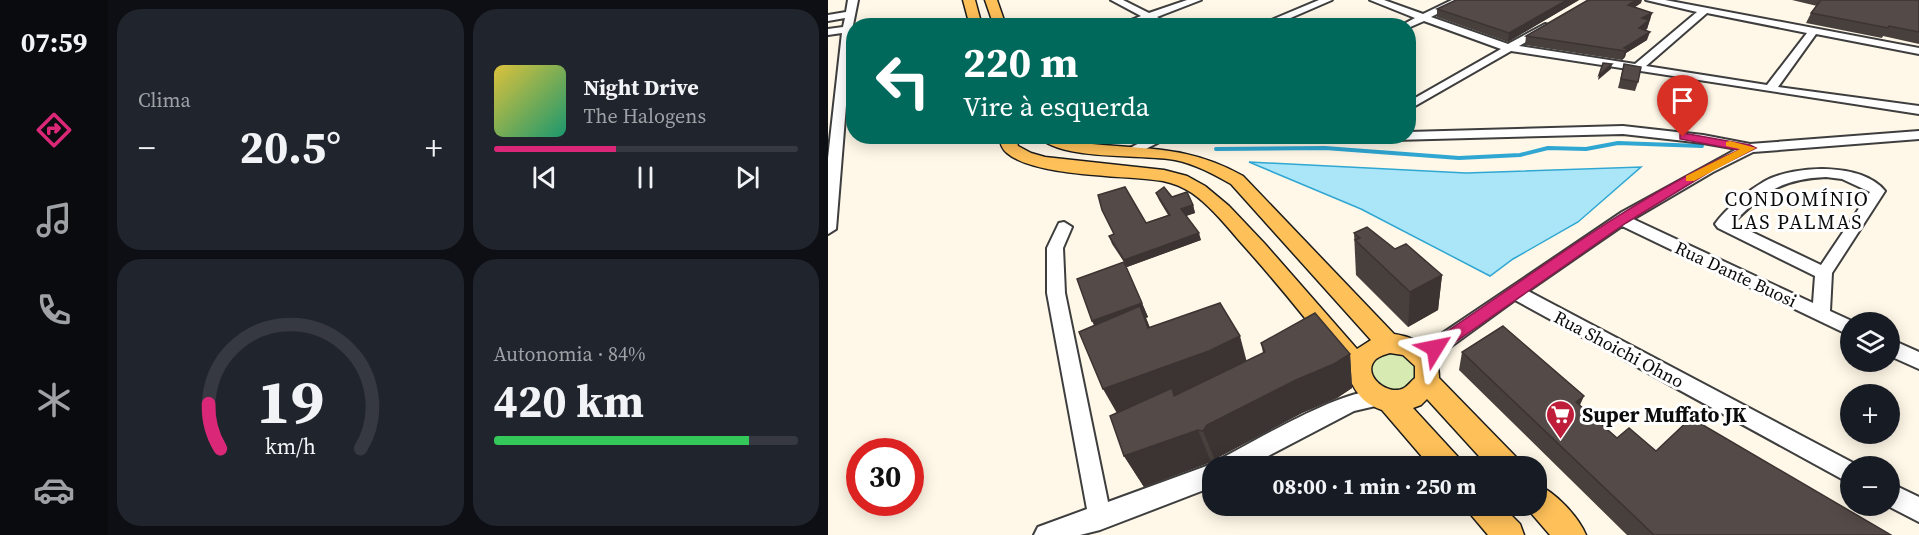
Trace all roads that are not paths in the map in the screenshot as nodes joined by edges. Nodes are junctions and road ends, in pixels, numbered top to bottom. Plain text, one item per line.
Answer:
1 (853, 0) edge
2 (969, 0) edge
3 (991, 0) edge
4 (1116, 0) edge
5 (1196, 0) edge
6 (1326, 0) edge
7 (1375, 0) edge
8 (1459, 0) edge
9 (1651, 0) edge
10 (1705, 10) junction
11 (849, 14) junction
12 (1149, 16) junction
13 (1424, 17) junction
14 (828, 18) edge
15 (849, 18) edge
16 (974, 18) edge
17 (997, 18) edge
18 (1143, 18) edge
19 (1153, 18) edge
20 (1282, 18) edge
21 (1559, 18) edge
22 (1416, 21) edge
23 (846, 30) edge
24 (1814, 30) junction
25 (828, 32) edge
26 (1509, 48) junction
27 (1919, 51) edge
28 (846, 65) edge
29 (1637, 68) junction
30 (1770, 89) junction
31 (1416, 102) edge
32 (1919, 110) edge
33 (1919, 135) edge
34 (1416, 136) edge
35 (1009, 144) edge
36 (1063, 144) edge
37 (1158, 144) edge
38 (1164, 144) edge
39 (1750, 148) junction
40 (1622, 220) junction
41 (1064, 227) dead end
42 (828, 229) edge
43 (1824, 273) junction
44 (1515, 292) junction
45 (1821, 315) junction
46 (1840, 324) edge
47 (1900, 352) edge
48 (1418, 357) junction
49 (1919, 361) edge
50 (1359, 372) junction
51 (1384, 400) junction
52 (1350, 403) junction
53 (1247, 456) edge
54 (1438, 456) edge
55 (1498, 456) edge
56 (1840, 467) edge
57 (1202, 480) edge
58 (1900, 500) edge
59 (1547, 510) edge
60 (1919, 510) edge
61 (1491, 516) edge
62 (1100, 518) junction
63 (1046, 535) edge
64 (1509, 535) edge
65 (1571, 535) edge

1 - 11 street
2 - 16 main road
3 - 17 main road
4 - 12 street
5 - 12 street
6 - 20 street
7 - 13 street
8 - 13 street
9 - 10 street
10 - 24 street
10 - 29 street
11 - 14 street
11 - 15 street
12 - 18 street
12 - 19 street
13 - 22 street
13 - 26 street
21 - 26 street
23 - 25 street
24 - 27 street
24 - 30 street
26 - 29 street
26 - 31 street
28 - 42 street
29 - 30 street
30 - 32 street
33 - 39 street
34 - 39 street
35 - 50 main road
36 - 37 main road
38 - 48 main road
39 - 40 street
40 - 44 street
40 - 45 street, Rua Dante Buosi
41 - 62 street
43 - 43 street
43 - 45 street
44 - 48 street
44 - 56 street, Rua Shoichi Ohno
45 - 46 street, Rua Dante Buosi
47 - 49 street
48 - 50 main road
48 - 51 main road
48 - 55 main road
50 - 51 main road
50 - 52 street
51 - 52 street
51 - 54 main road
52 - 53 street
57 - 62 street
58 - 60 street
59 - 65 main road
61 - 64 main road
62 - 63 street

